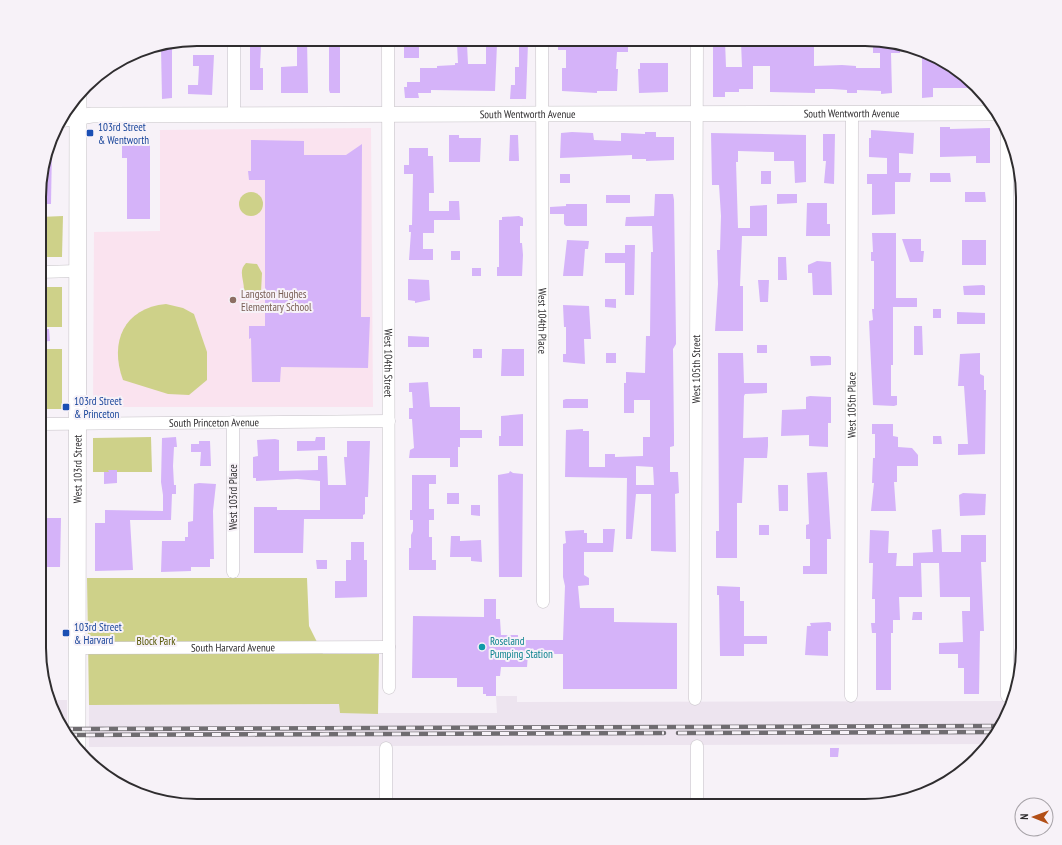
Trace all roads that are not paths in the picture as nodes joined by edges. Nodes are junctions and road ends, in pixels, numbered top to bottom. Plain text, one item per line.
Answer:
1 (234, 46) edge
2 (388, 46) edge
3 (542, 46) edge
4 (696, 46) edge
5 (78, 104) edge
6 (852, 113) junction
7 (991, 113) edge
8 (234, 114) junction
9 (388, 114) junction
10 (542, 114) junction
11 (696, 114) junction
12 (78, 118) junction
13 (67, 119) edge
14 (1007, 145) edge
15 (78, 271) junction
16 (46, 272) edge
17 (388, 421) junction
18 (233, 422) junction
19 (46, 424) edge
20 (77, 424) junction
21 (233, 572) dead end
22 (542, 602) dead end
23 (389, 647) junction
24 (77, 648) junction
25 (389, 688) dead end
26 (851, 696) dead end
27 (1007, 696) dead end
28 (696, 699) dead end
29 (77, 740) edge
30 (697, 746) dead end
31 (386, 748) dead end
32 (386, 799) edge
33 (697, 799) edge

1 - 8 street
2 - 9 street, West 104th Street
3 - 10 street, West 104th Place
4 - 11 street, West 105th Street
5 - 12 main road, West 103rd Street
6 - 7 street, South Wentworth Avenue
6 - 11 street, South Wentworth Avenue
6 - 26 street, West 105th Place
8 - 9 street, South Wentworth Avenue
8 - 12 street, South Wentworth Avenue
9 - 10 street, South Wentworth Avenue
9 - 17 street, West 104th Street
10 - 11 street, South Wentworth Avenue
10 - 22 street, West 104th Place
11 - 28 street, West 105th Street
12 - 13 street, South Wentworth Avenue
12 - 15 main road, West 103rd Street
14 - 27 street
15 - 16 street
15 - 20 main road, West 103rd Street
17 - 18 street, South Princeton Avenue
17 - 23 street, West 104th Street
18 - 20 street, South Princeton Avenue
18 - 21 street, West 103rd Place
19 - 20 street, South Princeton Avenue
20 - 24 main road, West 103rd Street
23 - 24 street, South Harvard Avenue
23 - 25 street, West 104th Street
24 - 29 main road, West 103rd Street
30 - 33 street
31 - 32 street

